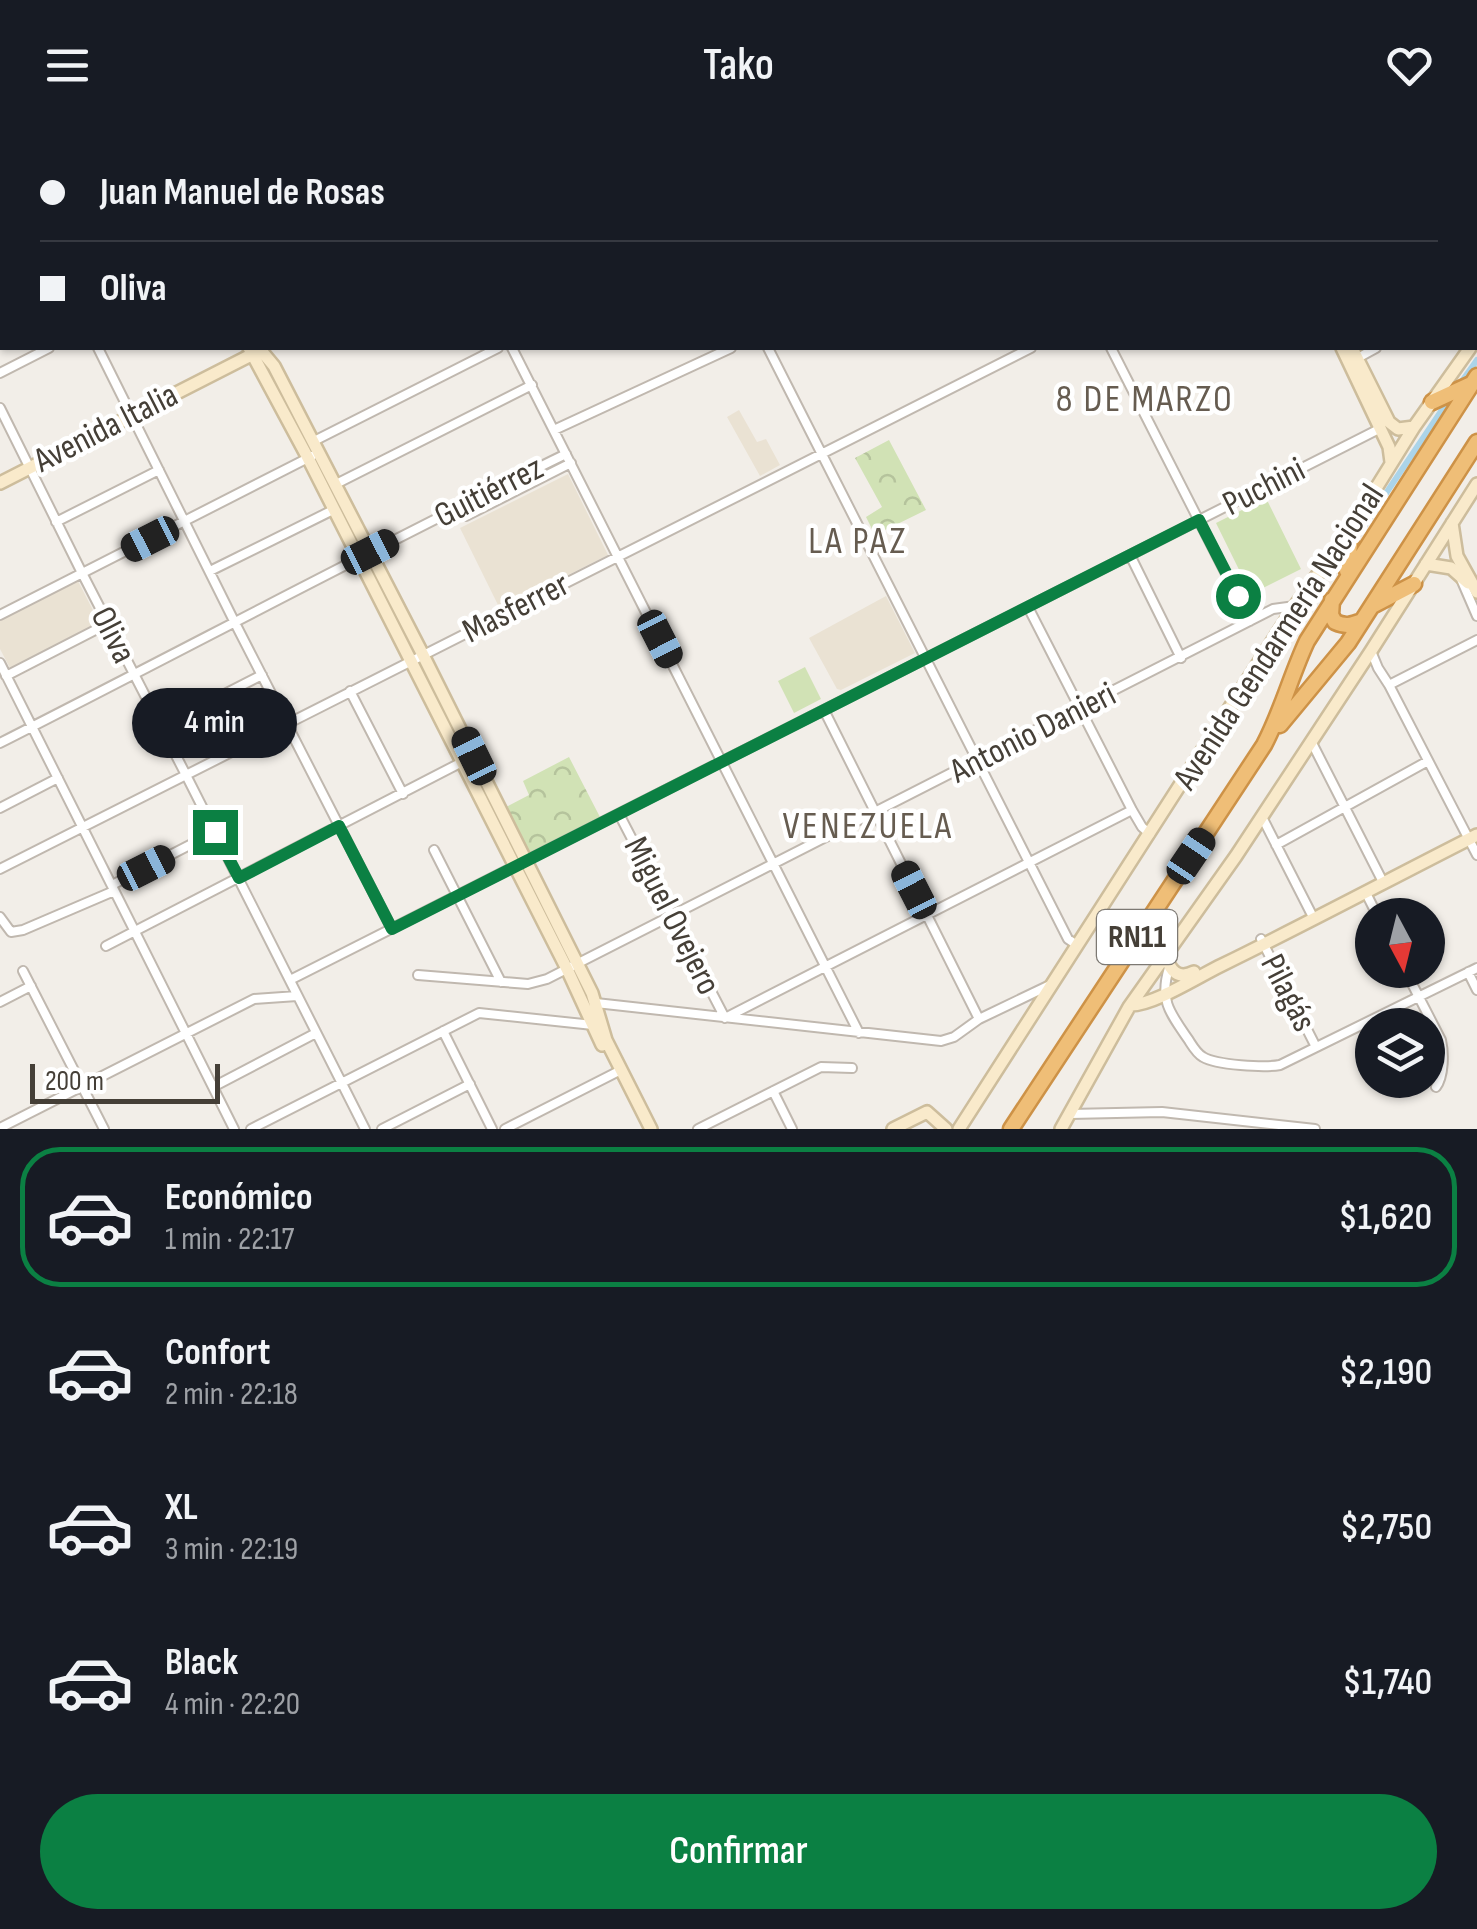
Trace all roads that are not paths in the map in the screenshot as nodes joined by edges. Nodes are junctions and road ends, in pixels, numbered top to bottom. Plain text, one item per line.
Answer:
1 (45, 350) edge
2 (99, 350) edge
3 (258, 350) edge
4 (494, 350) edge
5 (516, 350) edge
6 (727, 350) edge
7 (769, 350) edge
8 (1027, 350) edge
9 (1112, 350) edge
10 (1469, 350) edge
11 (1353, 356) edge
12 (0, 373) edge
13 (1474, 380) edge
14 (532, 384) junction
15 (1432, 402) junction
16 (0, 408) edge
17 (132, 415) junction
18 (1381, 428) junction
19 (1414, 428) junction
20 (554, 430) junction
21 (1477, 442) edge
22 (314, 450) junction
23 (822, 453) junction
24 (566, 454) junction
25 (571, 463) junction
26 (1391, 464) junction
27 (30, 467) junction
28 (160, 470) junction
29 (0, 483) edge
30 (336, 484) junction
31 (1477, 484) edge
32 (460, 506) junction
33 (334, 510) junction
34 (1199, 520) junction
35 (184, 521) junction
36 (56, 522) junction
37 (1452, 522) junction
38 (1352, 527) junction
39 (1130, 555) junction
40 (364, 556) junction
41 (618, 556) junction
42 (1426, 564) junction
43 (210, 571) junction
44 (82, 574) junction
45 (1458, 574) junction
46 (1346, 578) junction
47 (1414, 584) junction
48 (1476, 590) edge
49 (1332, 599) junction
50 (1028, 606) junction
51 (1296, 606) junction
52 (1372, 606) junction
53 (0, 615) edge
54 (1477, 616) edge
55 (1250, 621) junction
56 (1362, 621) junction
57 (235, 623) junction
58 (107, 624) junction
59 (1477, 640) edge
60 (1371, 651) junction
61 (423, 655) junction
62 (1181, 658) junction
63 (926, 659) junction
64 (410, 661) junction
65 (0, 663) edge
66 (262, 675) junction
67 (6, 676) junction
68 (134, 676) junction
69 (1389, 685) junction
70 (350, 692) junction
71 (1080, 709) junction
72 (824, 710) junction
73 (287, 724) junction
74 (32, 727) junction
75 (160, 728) junction
76 (1311, 740) junction
77 (0, 743) edge
78 (1264, 745) junction
79 (468, 759) junction
80 (978, 760) junction
81 (1428, 761) junction
82 (722, 762) junction
83 (186, 774) junction
84 (58, 778) junction
85 (403, 794) junction
86 (1344, 806) junction
87 (0, 808) edge
88 (1132, 810) junction
89 (875, 813) junction
90 (619, 814) junction
91 (1261, 816) junction
92 (339, 826) junction
93 (82, 827) junction
94 (215, 832) junction
95 (1150, 834) junction
96 (1473, 837) edge
97 (1276, 845) junction
98 (434, 850) dead end
99 (1477, 856) edge
100 (1030, 863) junction
101 (520, 864) junction
102 (773, 864) junction
103 (0, 869) edge
104 (239, 878) junction
105 (1382, 881) junction
106 (113, 888) junction
107 (1366, 893) junction
108 (456, 896) junction
109 (1368, 898) edge
110 (927, 915) junction
111 (672, 916) junction
112 (1313, 916) junction
113 (2, 921) edge
114 (392, 929) junction
115 (135, 932) junction
116 (1262, 941) junction
117 (106, 946) dead end
118 (1077, 946) junction
119 (1167, 962) junction
120 (572, 966) junction
121 (825, 967) junction
122 (1472, 970) edge
123 (22, 971) dead end
124 (418, 974) dead end
125 (290, 980) junction
126 (501, 982) junction
127 (1052, 984) junction
128 (32, 986) junction
129 (1414, 988) edge
130 (1477, 990) edge
131 (1164, 994) junction
132 (297, 996) junction
133 (1418, 996) junction
134 (0, 1002) edge
135 (596, 1003) junction
136 (1130, 1004) junction
137 (1424, 1008) edge
138 (725, 1018) junction
139 (979, 1019) junction
140 (592, 1025) junction
141 (443, 1032) junction
142 (186, 1033) junction
143 (316, 1034) junction
144 (859, 1034) junction
145 (1316, 1047) junction
146 (852, 1068) dead end
147 (618, 1071) junction
148 (341, 1083) junction
149 (470, 1084) junction
150 (82, 1086) junction
151 (213, 1087) junction
152 (773, 1091) junction
153 (1070, 1114) junction
154 (0, 1128) edge
155 (104, 1129) edge
156 (234, 1129) edge
157 (251, 1129) edge
158 (364, 1129) edge
159 (382, 1129) edge
160 (492, 1129) edge
161 (505, 1129) edge
162 (648, 1129) edge
163 (698, 1129) edge
164 (792, 1129) edge
165 (893, 1129) edge
166 (946, 1129) edge
167 (959, 1129) edge
168 (1012, 1129) edge
169 (1061, 1129) edge
170 (1315, 1129) edge

1 - 12 street
2 - 17 street
3 - 17 main road, Avenida Italia
3 - 22 main road
4 - 22 street
5 - 14 street
6 - 20 street, Guitiérrez
7 - 23 street
8 - 23 street, Masferrer
9 - 34 street
10 - 15 main road, Avenida Gendarmería Nacional
11 - 18 main road
11 - 19 main road
13 - 15 highway
13 - 46 highway, RN11
14 - 20 street
14 - 30 street
15 - 19 main road, Avenida Gendarmería Nacional
16 - 27 street, Oliva
17 - 27 main road, Avenida Italia
17 - 28 street
18 - 26 main road
18 - 34 street, Puchini
19 - 26 main road, Avenida Gendarmería Nacional
20 - 24 street
21 - 52 highway, RN11
22 - 30 main road
22 - 33 main road
22 - 35 street
23 - 41 street, Masferrer
23 - 63 street
24 - 25 street
24 - 32 street, Guitiérrez
25 - 32 street
25 - 41 street
26 - 38 main road, Avenida Gendarmería Nacional
27 - 29 main road, Avenida Italia
27 - 36 street, Oliva
28 - 35 street
28 - 36 street
30 - 40 main road
31 - 37 main road
32 - 40 street, Guitiérrez
33 - 40 main road
33 - 43 street
34 - 39 street, Puchini
34 - 55 street
35 - 43 street
35 - 44 street
36 - 44 street, Oliva
37 - 42 main road
37 - 48 main road
38 - 46 highway
38 - 51 main road, Avenida Gendarmería Nacional
39 - 50 street, Puchini
39 - 62 street
40 - 57 street, Guitiérrez
40 - 61 main road
40 - 64 main road
41 - 61 street, Masferrer
41 - 82 street
42 - 45 main road
42 - 47 main road
43 - 57 street
44 - 53 street
44 - 58 street, Oliva
45 - 48 main road
45 - 54 street
46 - 49 highway, RN11
47 - 52 highway
47 - 60 main road
49 - 56 highway
49 - 78 highway, RN11
50 - 63 street, Puchini
50 - 71 street
51 - 55 street, Antonio Danieri
51 - 95 main road, Avenida Gendarmería Nacional
52 - 56 highway, RN11
55 - 62 street, Antonio Danieri
56 - 78 highway, RN11
57 - 66 street
57 - 68 street, Guitiérrez
58 - 67 street
58 - 68 street, Oliva
59 - 69 street
60 - 69 street
60 - 76 main road
61 - 64 street, Masferrer
61 - 79 main road
62 - 71 street, Antonio Danieri
63 - 72 street, Puchini
63 - 80 street
64 - 70 street, Masferrer
64 - 79 main road
65 - 67 street
66 - 73 street
66 - 75 street
67 - 74 street
68 - 74 street, Guitiérrez
68 - 75 street, Oliva
69 - 81 street
70 - 73 street, Masferrer
70 - 85 street
71 - 80 street, Antonio Danieri
71 - 88 street
72 - 82 street, Puchini
72 - 89 street
73 - 83 street, Masferrer
73 - 92 street
74 - 77 street, Guitiérrez
74 - 84 street
75 - 83 street, Oliva
76 - 86 street
76 - 91 main road
78 - 168 highway, RN11
79 - 85 street
79 - 101 main road
80 - 89 street, Antonio Danieri
80 - 100 street
81 - 86 street
81 - 96 street
82 - 90 street, Puchini
82 - 102 street
83 - 93 street, Masferrer
83 - 94 street, Oliva
84 - 87 street
84 - 93 street
85 - 92 street
86 - 97 street
86 - 105 street
88 - 95 street
88 - 100 street
89 - 102 street, Antonio Danieri
89 - 110 street
90 - 101 street, Puchini
90 - 111 street, Miguel Ovejero
91 - 97 street
91 - 119 main road
92 - 104 street
92 - 114 street
93 - 103 street, Masferrer
93 - 106 street
94 - 104 street, Oliva
94 - 106 street
95 - 118 main road, Avenida Gendarmería Nacional
96 - 99 street
96 - 105 main road
97 - 112 street
98 - 108 street
100 - 110 street
100 - 118 street
101 - 108 street, Puchini
101 - 120 main road
102 - 111 street, Antonio Danieri
102 - 121 street
104 - 115 street
104 - 125 street, Oliva
105 - 107 main road
105 - 112 main road
106 - 113 street
106 - 115 street
107 - 109 street
107 - 112 main road
108 - 114 street, Puchini
108 - 126 street
110 - 121 street
110 - 139 street
111 - 120 street, Antonio Danieri
111 - 138 street, Miguel Ovejero
112 - 116 main road
114 - 125 street, Puchini
115 - 117 street
115 - 142 street
116 - 119 main road
116 - 131 main road
116 - 145 street, Pilagás
118 - 127 main road, Avenida Gendarmería Nacional
119 - 131 street
119 - 136 main road
120 - 126 street, Antonio Danieri
120 - 135 main road
120 - 140 main road
121 - 138 street
121 - 144 street
122 - 130 street
122 - 133 street
123 - 128 street
124 - 126 street, Antonio Danieri
125 - 132 street, Oliva
127 - 139 street
127 - 167 main road, Avenida Gendarmería Nacional
128 - 134 street
128 - 150 street
129 - 133 street
131 - 136 main road
131 - 145 street
132 - 142 street
132 - 143 street, Oliva
133 - 137 street
133 - 145 street
135 - 138 street
135 - 147 main road
136 - 153 main road
138 - 144 street
139 - 144 street
140 - 141 street
140 - 147 main road
141 - 148 street
141 - 149 street
142 - 150 street
142 - 151 street
143 - 148 street, Oliva
143 - 151 street
146 - 152 street
147 - 161 street
147 - 162 main road
148 - 157 street
148 - 158 street, Oliva
149 - 159 street
149 - 160 street
150 - 154 street
150 - 155 street
151 - 156 street
152 - 163 street
152 - 164 street
153 - 169 main road
153 - 170 street
165 - 166 main road

